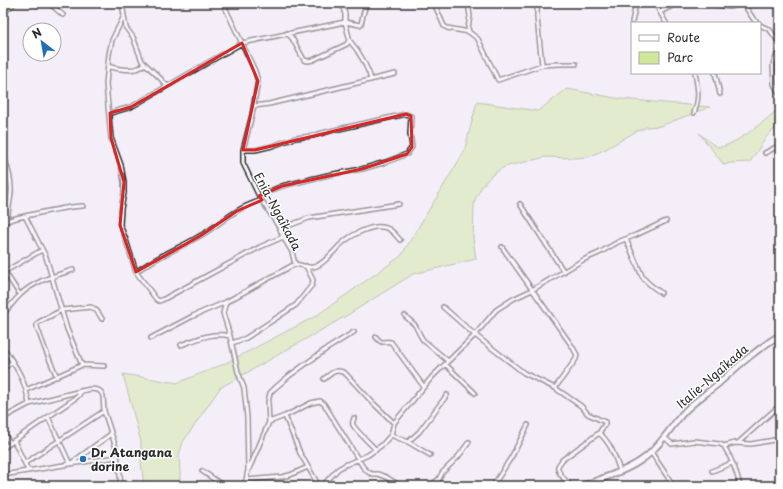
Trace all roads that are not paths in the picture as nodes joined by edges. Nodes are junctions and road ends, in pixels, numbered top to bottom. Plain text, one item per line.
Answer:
1 (13, 3) edge
2 (50, 3) edge
3 (122, 3) edge
4 (223, 3) edge
5 (342, 3) edge
6 (366, 3) edge
7 (434, 3) edge
8 (468, 3) edge
9 (538, 3) edge
10 (636, 3) edge
11 (655, 3) edge
12 (678, 3) edge
13 (708, 3) edge
14 (744, 3) edge
15 (3, 12) edge
16 (660, 12) junction
17 (63, 15) dead end
18 (124, 16) junction
19 (345, 22) junction
20 (632, 22) dead end
21 (665, 22) edge
22 (756, 22) edge
23 (761, 25) edge
24 (469, 32) junction
25 (287, 33) junction
26 (349, 40) junction
27 (242, 43) junction
28 (145, 64) junction
29 (576, 64) dead end
30 (542, 65) junction
31 (108, 66) junction
32 (395, 74) dead end
33 (695, 74) edge
34 (716, 74) edge
35 (371, 80) junction
36 (167, 86) junction
37 (720, 94) dead end
38 (780, 95) edge
39 (254, 106) junction
40 (110, 113) junction
41 (694, 113) dead end
42 (780, 145) edge
43 (243, 150) junction
44 (3, 153) edge
45 (765, 154) dead end
46 (259, 196) junction
47 (262, 200) junction
48 (399, 204) dead end
49 (520, 204) dead end
50 (83, 206) dead end
51 (25, 216) junction
52 (7, 221) junction
53 (666, 221) dead end
54 (3, 223) edge
55 (280, 229) junction
56 (283, 237) junction
57 (626, 239) junction
58 (400, 240) dead end
59 (502, 247) dead end
60 (42, 250) junction
61 (296, 264) junction
62 (306, 266) junction
63 (73, 270) dead end
64 (4, 271) edge
65 (136, 272) junction
66 (564, 272) junction
67 (52, 276) junction
68 (532, 290) junction
69 (661, 293) dead end
70 (20, 295) junction
71 (226, 302) junction
72 (443, 307) dead end
73 (62, 310) junction
74 (3, 314) edge
75 (405, 316) dead end
76 (102, 319) dead end
77 (354, 332) dead end
78 (475, 335) junction
79 (780, 335) edge
80 (230, 336) junction
81 (376, 337) dead end
82 (151, 338) dead end
83 (232, 343) junction
84 (181, 345) dead end
85 (3, 347) edge
86 (448, 361) junction
87 (13, 362) junction
88 (445, 364) junction
89 (82, 365) junction
90 (104, 366) dead end
91 (3, 368) edge
92 (56, 377) junction
93 (324, 379) dead end
94 (424, 387) junction
95 (554, 388) junction
96 (26, 390) junction
97 (81, 391) junction
98 (475, 393) dead end
99 (447, 395) dead end
100 (29, 404) junction
101 (780, 405) edge
102 (104, 411) junction
103 (284, 416) junction
104 (48, 417) junction
105 (3, 418) edge
106 (354, 418) dead end
107 (269, 422) junction
108 (394, 423) junction
109 (528, 425) dead end
110 (3, 432) edge
111 (599, 433) junction
112 (111, 434) junction
113 (391, 435) junction
114 (664, 437) junction
115 (780, 439) edge
116 (59, 440) junction
117 (14, 441) junction
118 (408, 442) junction
119 (469, 442) dead end
120 (10, 443) junction
121 (738, 443) junction
122 (724, 446) junction
123 (3, 448) edge
124 (376, 450) junction
125 (651, 452) junction
126 (430, 454) dead end
127 (117, 457) junction
128 (358, 460) junction
129 (24, 463) junction
130 (732, 463) junction
131 (70, 464) junction
132 (308, 467) junction
133 (28, 470) junction
134 (248, 470) junction
135 (202, 471) dead end
136 (620, 471) junction
137 (712, 471) dead end
138 (3, 475) edge
139 (602, 479) junction
140 (246, 480) junction
141 (120, 486) edge
142 (224, 486) edge
143 (243, 486) edge
144 (320, 486) edge
145 (401, 486) edge
146 (429, 486) edge
147 (494, 486) edge
148 (571, 486) edge
149 (582, 486) edge
150 (604, 486) edge
151 (671, 486) edge
152 (740, 486) edge

1 - 15 highway
2 - 17 street
3 - 18 street
4 - 27 street, Enia-Ngaîkada
5 - 19 street
6 - 19 street
7 - 24 street
8 - 24 street
9 - 30 street
10 - 20 street
11 - 16 street
12 - 16 street
13 - 14 street
14 - 22 street
16 - 21 street
18 - 28 street
18 - 31 street
19 - 25 street
19 - 26 street
23 - 38 street
24 - 30 street
25 - 26 street
25 - 27 street
26 - 35 street
27 - 36 street
27 - 39 street, Enia-Ngaîkada
28 - 31 street
28 - 36 street
29 - 30 street
31 - 40 street
32 - 35 street
33 - 41 street
34 - 37 street
35 - 39 street
36 - 40 street
39 - 43 street, Enia-Ngaîkada
40 - 65 street
42 - 45 street
43 - 46 street, Enia-Ngaîkada
43 - 46 street
44 - 52 street
46 - 47 street, Enia-Ngaîkada
47 - 55 street, Enia-Ngaîkada
47 - 65 street
48 - 55 street
49 - 66 street
50 - 51 street
51 - 52 street
51 - 60 street
52 - 54 street
53 - 57 street
55 - 56 street, Enia-Ngaîkada
56 - 61 street, Enia-Ngaîkada
56 - 65 street
57 - 66 street
57 - 69 street
58 - 62 street
59 - 68 street
60 - 64 street
60 - 67 street
61 - 62 street
61 - 71 street, Enia-Ngaîkada
62 - 83 street
63 - 67 street
64 - 70 street
66 - 68 street
67 - 70 street
67 - 73 street
68 - 78 street
68 - 95 street
70 - 74 street
71 - 80 street
71 - 82 street, Enia-Ngaîkada
72 - 78 street
73 - 76 street
73 - 89 street
73 - 92 street
75 - 86 street
77 - 107 street
78 - 86 street
78 - 95 street
79 - 114 street, Italie-Ngaîkada
80 - 83 street
80 - 84 street
81 - 94 street
83 - 134 street
85 - 87 street
86 - 88 street
87 - 91 street
87 - 96 street
88 - 94 street
88 - 98 street
89 - 90 street
89 - 92 street
92 - 96 street
93 - 108 street
94 - 108 street
95 - 111 street
96 - 100 street
97 - 100 street
97 - 102 street
97 - 104 street
99 - 118 street
100 - 105 street
101 - 121 street
102 - 112 street
102 - 116 street
103 - 107 street
103 - 128 street
103 - 132 street
104 - 116 street
104 - 117 street
106 - 124 street
107 - 134 street
108 - 113 street
109 - 147 street
110 - 120 street
111 - 136 street
111 - 148 street
112 - 127 street
112 - 131 street
113 - 118 street
113 - 124 street
114 - 122 street
114 - 125 street, Italie-Ngaîkada
115 - 121 street
116 - 129 street
116 - 131 street
117 - 120 street
117 - 129 street
118 - 126 street
119 - 146 street
120 - 123 street
121 - 122 street
122 - 130 street
124 - 128 street
125 - 136 street, Italie-Ngaîkada
125 - 151 street
127 - 131 street
127 - 141 street
128 - 144 street
128 - 145 street
129 - 133 street
130 - 137 street
130 - 152 street
131 - 133 street
132 - 140 street
132 - 144 street
133 - 138 street
134 - 140 street
135 - 142 street
136 - 139 street, Italie-Ngaîkada
139 - 149 street, Italie-Ngaîkada
139 - 150 street
140 - 143 street

